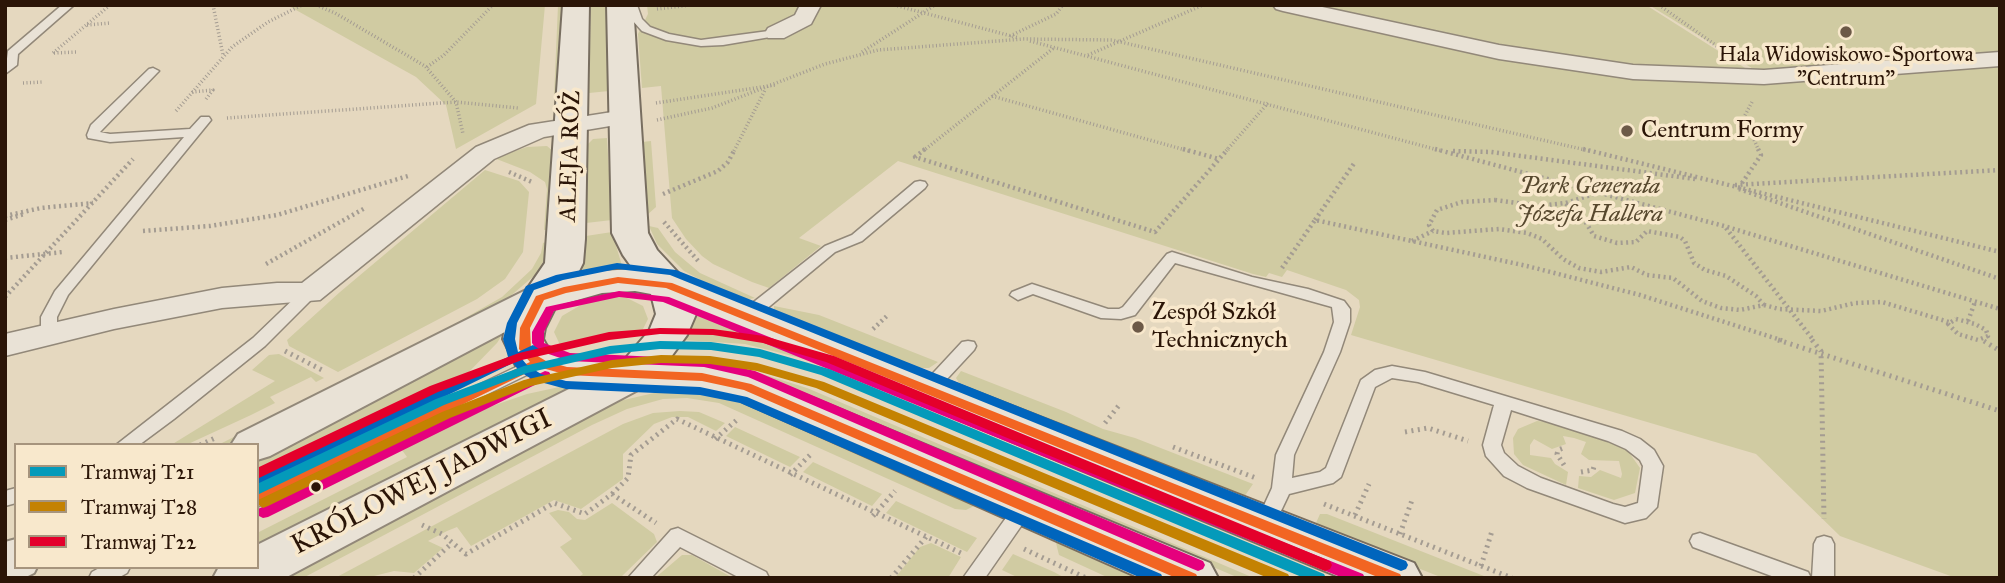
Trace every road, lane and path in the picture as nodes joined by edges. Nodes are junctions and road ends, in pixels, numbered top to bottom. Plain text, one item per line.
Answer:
1 (69, 5) edge
2 (110, 5) edge
3 (213, 5) edge
4 (302, 5) edge
5 (316, 5) edge
6 (493, 5) edge
7 (576, 5) edge
8 (620, 5) edge
9 (632, 5) edge
10 (691, 5) edge
11 (811, 5) edge
12 (894, 5) edge
13 (935, 5) edge
14 (1063, 5) edge
15 (1203, 5) edge
16 (1283, 5) edge
17 (1659, 5) edge
18 (654, 9) dead end
19 (924, 13) junction
20 (110, 23) dead end
21 (87, 25) junction
22 (776, 33) joint
23 (1010, 36) junction
24 (1024, 39) junction
25 (1120, 41) junction
26 (1055, 47) junction
27 (53, 53) dead end
28 (860, 53) junction
29 (223, 56) junction
30 (1087, 56) junction
31 (2000, 59) edge
32 (427, 67) junction
33 (5, 71) edge
34 (153, 71) dead end
35 (1764, 77) junction
36 (776, 85) junction
37 (765, 90) junction
38 (992, 96) junction
39 (456, 102) junction
40 (1268, 103) junction
41 (529, 108) dead end
42 (645, 113) junction
43 (205, 120) joint
44 (573, 124) junction
45 (194, 133) junction
46 (154, 136) junction
47 (464, 138) dead end
48 (1447, 151) junction
49 (1219, 159) junction
50 (1355, 162) dead end
51 (496, 168) dead end
52 (2000, 170) edge
53 (419, 173) dead end
54 (1706, 180) junction
55 (1742, 184) junction
56 (920, 185) dead end
57 (1729, 185) junction
58 (537, 188) dead end
59 (1599, 192) junction
60 (662, 194) dead end
61 (93, 203) junction
62 (1565, 203) junction
63 (372, 204) dead end
64 (5, 218) edge
65 (1315, 220) junction
66 (658, 221) dead end
67 (1724, 226) junction
68 (1433, 231) junction
69 (111, 234) junction
70 (1412, 241) junction
71 (99, 248) junction
72 (2000, 252) edge
73 (46, 254) junction
74 (5, 258) edge
75 (264, 266) dead end
76 (705, 266) dead end
77 (2000, 279) edge
78 (668, 285) junction
79 (1270, 285) junction
80 (309, 293) junction
81 (1018, 295) dead end
82 (5, 297) edge
83 (540, 298) junction
84 (1975, 302) junction
85 (1764, 305) junction
86 (1788, 309) junction
87 (2000, 309) edge
88 (889, 314) dead end
89 (747, 316) junction
90 (1968, 321) junction
91 (1949, 322) junction
92 (862, 325) dead end
93 (873, 329) junction
94 (49, 334) junction
95 (884, 334) dead end
96 (1983, 340) junction
97 (5, 345) edge
98 (968, 346) dead end
99 (278, 348) dead end
100 (1821, 351) junction
101 (2000, 351) edge
102 (539, 362) junction
103 (326, 373) dead end
104 (636, 373) junction
105 (928, 388) junction
106 (1504, 403) junction
107 (1119, 404) dead end
108 (2000, 411) edge
109 (731, 416) dead end
110 (738, 419) junction
111 (750, 425) dead end
112 (1111, 426) dead end
113 (1405, 432) dead end
114 (716, 439) junction
115 (238, 440) edge
116 (1466, 440) dead end
117 (1161, 442) dead end
118 (128, 443) edge
119 (215, 443) edge
120 (1573, 447) dead end
121 (800, 448) dead end
122 (812, 453) junction
123 (824, 459) dead end
124 (1595, 463) dead end
125 (791, 475) junction
126 (1369, 484) dead end
127 (884, 486) dead end
128 (895, 491) junction
129 (611, 494) junction
130 (907, 496) dead end
131 (259, 499) edge
132 (1412, 500) dead end
133 (1273, 507) junction
134 (874, 514) junction
135 (1355, 516) junction
136 (432, 519) dead end
137 (1014, 522) junction
138 (421, 524) junction
139 (410, 530) dead end
140 (1492, 531) dead end
141 (678, 536) junction
142 (926, 537) junction
143 (1700, 541) dead end
144 (452, 543) junction
145 (1824, 544) joint
146 (1398, 556) edge
147 (1481, 566) junction
148 (259, 568) edge
149 (116, 569) edge
150 (256, 569) edge
151 (978, 571) edge
152 (99, 578) edge
153 (239, 578) edge
154 (414, 578) edge
155 (638, 578) edge
156 (759, 578) edge
157 (891, 578) edge
158 (1086, 578) edge
159 (1192, 578) edge
160 (1512, 578) edge
161 (1801, 578) edge
162 (1824, 578) edge

1 - 33 lane
2 - 21 path
3 - 29 path
4 - 29 path
5 - 32 path
6 - 32 path
7 - 44 main road, ALEJA RÓŻ
8 - 42 main road, ALEJA RÓŻ
9 - 22 lane
10 - 18 path
11 - 22 street
12 - 19 path
13 - 19 path
14 - 23 path
15 - 25 path
16 - 35 street
17 - 35 path
19 - 23 path
19 - 28 path
20 - 21 path
21 - 27 path
23 - 24 path
24 - 25 path
24 - 26 path
24 - 28 path
25 - 30 path
25 - 54 path
26 - 30 path
26 - 38 path
28 - 36 path
29 - 46 path
30 - 40 path
31 - 35 street
32 - 39 path
34 - 46 lane
35 - 55 path
36 - 37 path
36 - 42 path
37 - 42 path
37 - 60 path
38 - 49 path
38 - 49 path
39 - 41 path
39 - 43 path
39 - 47 path
40 - 48 path
40 - 49 path
42 - 44 street
42 - 78 main road, ALEJA RÓŻ
43 - 45 lane
44 - 80 street
44 - 83 main road, ALEJA RÓŻ
45 - 46 lane
45 - 69 lane
46 - 61 path
48 - 54 path
48 - 59 path
50 - 65 path
51 - 58 path
52 - 55 path
53 - 69 path
54 - 57 path
55 - 57 path
56 - 89 lane
57 - 72 path
57 - 77 path
59 - 62 path
59 - 67 path
61 - 64 path
61 - 73 path
62 - 68 path
62 - 85 path
63 - 75 path
65 - 70 path
65 - 79 path
66 - 76 path
67 - 84 path
67 - 86 path
68 - 70 path
68 - 85 path
69 - 71 lane
70 - 100 path
71 - 73 path
71 - 94 lane
73 - 74 path
73 - 82 path
78 - 83 main road
78 - 89 main road
78 - 104 main road
79 - 81 lane
79 - 133 lane
80 - 94 street
80 - 118 lane
83 - 102 main road
83 - 115 main road
84 - 87 path
84 - 90 path
85 - 86 path
86 - 91 path
86 - 100 path
88 - 93 path
89 - 105 main road
90 - 91 path
90 - 96 path
91 - 96 path
92 - 93 path
93 - 95 path
94 - 97 street
96 - 101 path
98 - 105 lane
99 - 103 path
100 - 108 path
100 - 145 path
102 - 104 main road
102 - 131 lane
104 - 137 main road
104 - 148 main road, KRÓLOWEJ JADWIGI
105 - 133 main road
106 - 106 lane
106 - 133 lane
107 - 112 path
109 - 110 path
110 - 111 path
110 - 114 path
113 - 116 path
114 - 125 path
114 - 129 path
115 - 119 path
117 - 133 path
120 - 124 path
121 - 122 path
122 - 123 path
122 - 125 path
125 - 134 path
126 - 135 path
127 - 128 path
128 - 130 path
128 - 134 path
129 - 141 path
129 - 144 path
132 - 146 path
133 - 135 path
133 - 146 main road
134 - 142 path
135 - 146 path
136 - 138 path
137 - 151 lane
137 - 158 path
137 - 159 main road
138 - 139 path
138 - 144 path
140 - 147 path
141 - 155 lane
141 - 156 lane
142 - 151 path
142 - 157 path
143 - 161 lane
144 - 154 path
145 - 162 lane
146 - 147 path
147 - 160 path
149 - 152 lane
150 - 153 main road, KRÓLOWEJ JADWIGI

